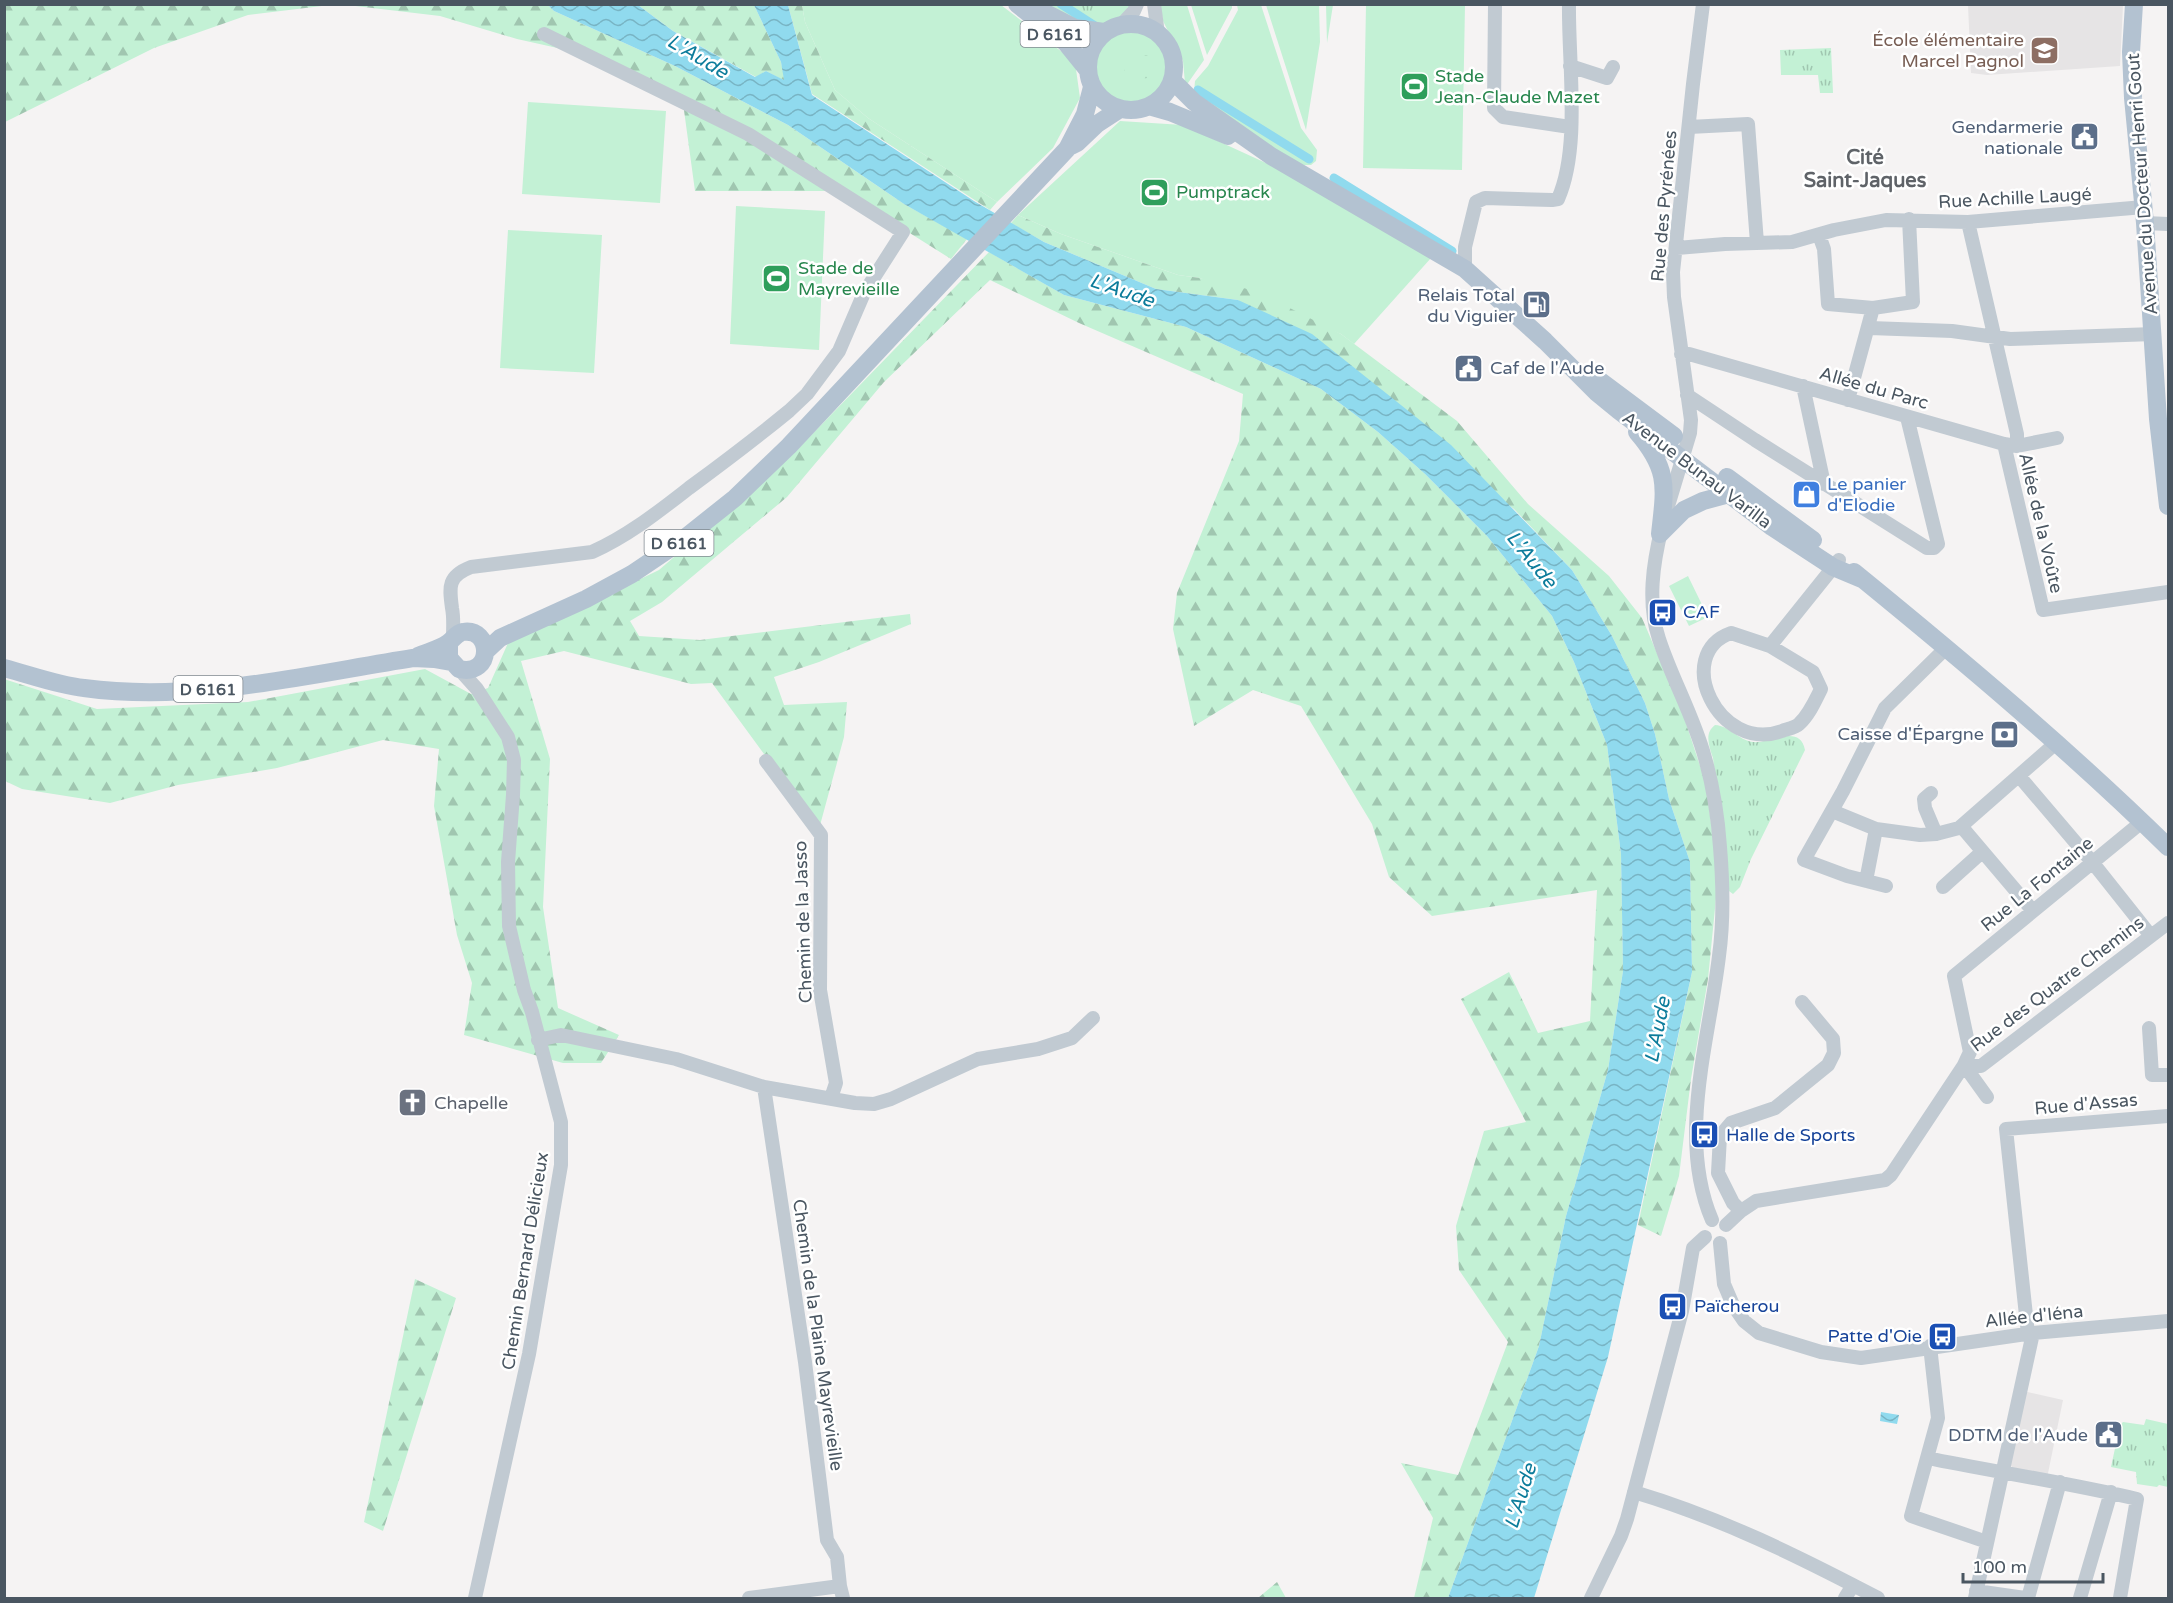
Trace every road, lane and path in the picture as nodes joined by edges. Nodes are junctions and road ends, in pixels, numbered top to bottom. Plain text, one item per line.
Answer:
1 (1017, 4) edge
2 (1030, 4) edge
3 (1137, 4) edge
4 (1154, 4) edge
5 (1495, 4) edge
6 (1569, 4) edge
7 (1703, 4) edge
8 (2134, 4) edge
9 (1122, 24) junction
10 (1104, 32) junction
11 (544, 33) dead end
12 (1158, 34) junction
13 (1570, 66) junction
14 (1612, 67) dead end
15 (1090, 78) junction
16 (1172, 80) junction
17 (1149, 106) junction
18 (1120, 109) junction
19 (1689, 127) junction
20 (1570, 128) junction
21 (1067, 149) junction
22 (1271, 156) junction
23 (2144, 215) junction
24 (1910, 219) junction
25 (1968, 222) junction
26 (2169, 224) edge
27 (1819, 235) junction
28 (1757, 243) junction
29 (1677, 248) junction
30 (1465, 269) junction
31 (1874, 308) junction
32 (1870, 328) junction
33 (2154, 334) junction
34 (1996, 336) junction
35 (1545, 340) junction
36 (1682, 354) junction
37 (1803, 386) junction
38 (1687, 395) junction
39 (1848, 400) junction
40 (1618, 410) junction
41 (1907, 417) junction
42 (2057, 438) dead end
43 (2010, 445) junction
44 (1684, 452) junction
45 (1824, 484) junction
46 (1729, 494) junction
47 (2169, 506) edge
48 (1660, 534) junction
49 (1836, 563) junction
50 (2169, 592) edge
51 (467, 640) junction
52 (1770, 646) junction
53 (1946, 648) junction
54 (412, 658) junction
55 (462, 666) junction
56 (4, 668) edge
57 (2056, 743) junction
58 (766, 761) dead end
59 (2019, 776) junction
60 (1931, 793) dead end
61 (1832, 811) junction
62 (2143, 821) junction
63 (1961, 826) junction
64 (1876, 829) junction
65 (1936, 834) junction
66 (2169, 847) edge
67 (1982, 852) junction
68 (2093, 862) junction
69 (1866, 881) junction
70 (1886, 886) dead end
71 (1943, 887) dead end
72 (2033, 910) junction
73 (2169, 923) edge
74 (2151, 936) junction
75 (1802, 1002) dead end
76 (1093, 1018) dead end
77 (2150, 1028) dead end
78 (538, 1040) junction
79 (1964, 1065) junction
80 (2169, 1075) edge
81 (764, 1087) junction
82 (1986, 1097) dead end
83 (831, 1098) junction
84 (2169, 1116) edge
85 (1741, 1211) junction
86 (1712, 1220) junction
87 (1726, 1225) junction
88 (1705, 1238) junction
89 (1720, 1243) junction
90 (2169, 1321) edge
91 (2031, 1333) junction
92 (1930, 1346) junction
93 (1927, 1458) junction
94 (2002, 1474) junction
95 (2060, 1482) junction
96 (1634, 1492) junction
97 (2110, 1492) junction
98 (1987, 1542) junction
99 (1853, 1585) junction
100 (842, 1592) edge
101 (1975, 1595) edge
102 (475, 1599) edge
103 (749, 1599) edge
104 (1591, 1599) edge
105 (1845, 1599) edge
106 (1878, 1599) edge
107 (2027, 1599) edge
108 (2080, 1599) edge
109 (2120, 1599) edge

1 - 15 main road, D 6161
2 - 10 main road, D 6161
3 - 9 street
4 - 12 street
5 - 20 street
6 - 13 street
7 - 19 street, Rue des Pyrénées
8 - 23 main road, Avenue du Docteur Henri Gout
9 - 10 main road
9 - 12 main road
10 - 15 main road
11 - 51 street
12 - 16 main road
13 - 14 street
13 - 20 street
15 - 18 main road
15 - 21 main road, D 6161
16 - 17 main road
16 - 22 main road
17 - 18 main road
17 - 22 main road
18 - 21 main road, D 6161
19 - 28 street
19 - 29 street, Rue des Pyrénées
20 - 30 street
21 - 51 main road, D 6161
22 - 30 main road, Avenue Bunau Varilla
23 - 25 street, Rue Achille Laugé
23 - 26 street, Rue Achille Laugé
23 - 33 main road, Avenue du Docteur Henri Gout
24 - 25 street, Rue Achille Laugé
24 - 27 street, Rue Achille Laugé
24 - 31 street
25 - 34 street, Allée de la Voûte
27 - 28 street, Rue Achille Laugé
27 - 31 street
28 - 29 street, Rue Achille Laugé
29 - 36 street, Rue des Pyrénées
30 - 35 main road, Avenue Bunau Varilla
31 - 32 street
32 - 34 street
32 - 39 street
33 - 34 street
33 - 47 main road, Avenue du Docteur Henri Gout
34 - 43 street, Allée de la Voûte
35 - 40 main road, Avenue Bunau Varilla
35 - 44 main road, Avenue Bunau Varilla
36 - 37 street, Allée du Parc
36 - 38 street, Rue des Pyrénées
37 - 39 street, Allée du Parc
37 - 45 street
38 - 44 street, Rue des Pyrénées
38 - 45 street
39 - 41 street, Allée du Parc
40 - 44 main road, Avenue Bunau Varilla
40 - 48 main road
41 - 43 street, Allée du Parc
41 - 45 street
42 - 43 street, Allée du Parc
43 - 50 street, Allée de la Voûte
44 - 46 main road, Avenue Bunau Varilla
44 - 48 street, Rue des Pyrénées
44 - 49 main road, Avenue Bunau Varilla
46 - 48 main road
46 - 49 main road, Avenue Bunau Varilla
48 - 86 street, Rue des Pyrénées
49 - 52 street
49 - 53 main road, Avenue Bunau Varilla
51 - 54 main road, D 6161
51 - 55 main road
51 - 55 main road
52 - 52 street
53 - 57 main road, Avenue Bunau Varilla
53 - 61 street
54 - 55 main road, D 6161
54 - 56 main road, D 6161
55 - 78 street, Chemin Bernard Délicieux
57 - 59 street
57 - 62 main road, Avenue Bunau Varilla
58 - 83 street, Chemin de la Jasso
59 - 63 street
59 - 68 street
60 - 65 street
61 - 64 street
61 - 69 street
62 - 66 main road, Avenue Bunau Varilla
62 - 68 street, Rue La Fontaine
63 - 65 street
63 - 67 street
64 - 65 street
64 - 69 street
67 - 71 street
67 - 72 street
68 - 72 street, Rue La Fontaine
68 - 74 street
69 - 70 street
72 - 79 street, Rue La Fontaine
73 - 74 street, Rue des Quatre Chemins
74 - 79 street, Rue des Quatre Chemins
75 - 85 street
76 - 83 street
77 - 80 street
78 - 81 street
78 - 102 street, Chemin Bernard Délicieux
79 - 82 street
79 - 85 street
81 - 83 street
81 - 100 street, Chemin de la Plaine Mayrevieille
84 - 91 street, Rue d'Assas
85 - 87 street
86 - 87 street
86 - 88 street
87 - 89 street
88 - 89 street
88 - 96 street
89 - 92 street, Allée d'Iéna
90 - 91 street, Allée d'Iéna
91 - 92 street, Allée d'Iéna
91 - 94 street
92 - 93 street
93 - 94 street
93 - 98 street
94 - 95 street
94 - 98 street
95 - 97 street
95 - 107 street
96 - 99 street
96 - 104 street
97 - 108 street
97 - 109 street
98 - 101 street
99 - 105 street
99 - 106 street
100 - 103 street, Chemin de la Plaine Mayrevieille
101 - 107 street

